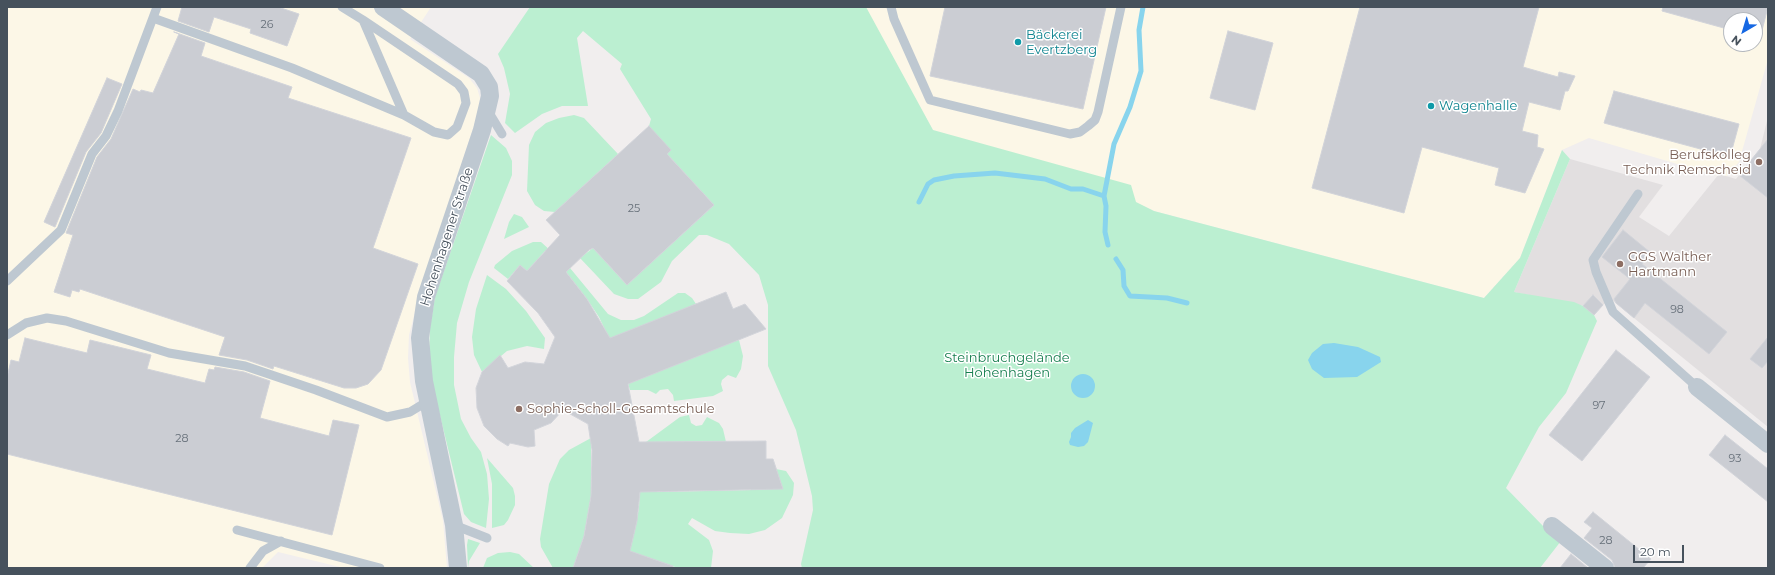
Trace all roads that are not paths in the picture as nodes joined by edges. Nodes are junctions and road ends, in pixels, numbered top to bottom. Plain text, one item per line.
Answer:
1 (158, 7) edge
2 (342, 7) edge
3 (384, 7) edge
4 (891, 7) edge
5 (1121, 7) edge
6 (154, 18) junction
7 (363, 20) junction
8 (488, 111) junction
9 (404, 115) junction
10 (502, 134) dead end
11 (1638, 194) dead end
12 (7, 281) edge
13 (7, 335) edge
14 (1696, 387) joint
15 (428, 401) junction
16 (1768, 444) edge
17 (454, 525) junction
18 (1552, 526) dead end
19 (237, 530) dead end
20 (487, 538) dead end
21 (281, 541) junction
22 (250, 568) edge
23 (380, 568) edge
24 (458, 568) edge
25 (1605, 568) edge

1 - 6 lane
2 - 7 lane
3 - 8 street, Hohenhagener Straße
4 - 5 lane
6 - 9 lane
6 - 12 lane
7 - 9 lane
7 - 9 lane
8 - 10 lane
8 - 15 street, Hohenhagener Straße
11 - 14 lane
13 - 15 lane
14 - 16 street
15 - 17 street, Hohenhagener Straße
17 - 20 lane
17 - 24 street, Hohenhagener Straße
18 - 25 street
19 - 21 lane
21 - 22 lane
21 - 23 lane

